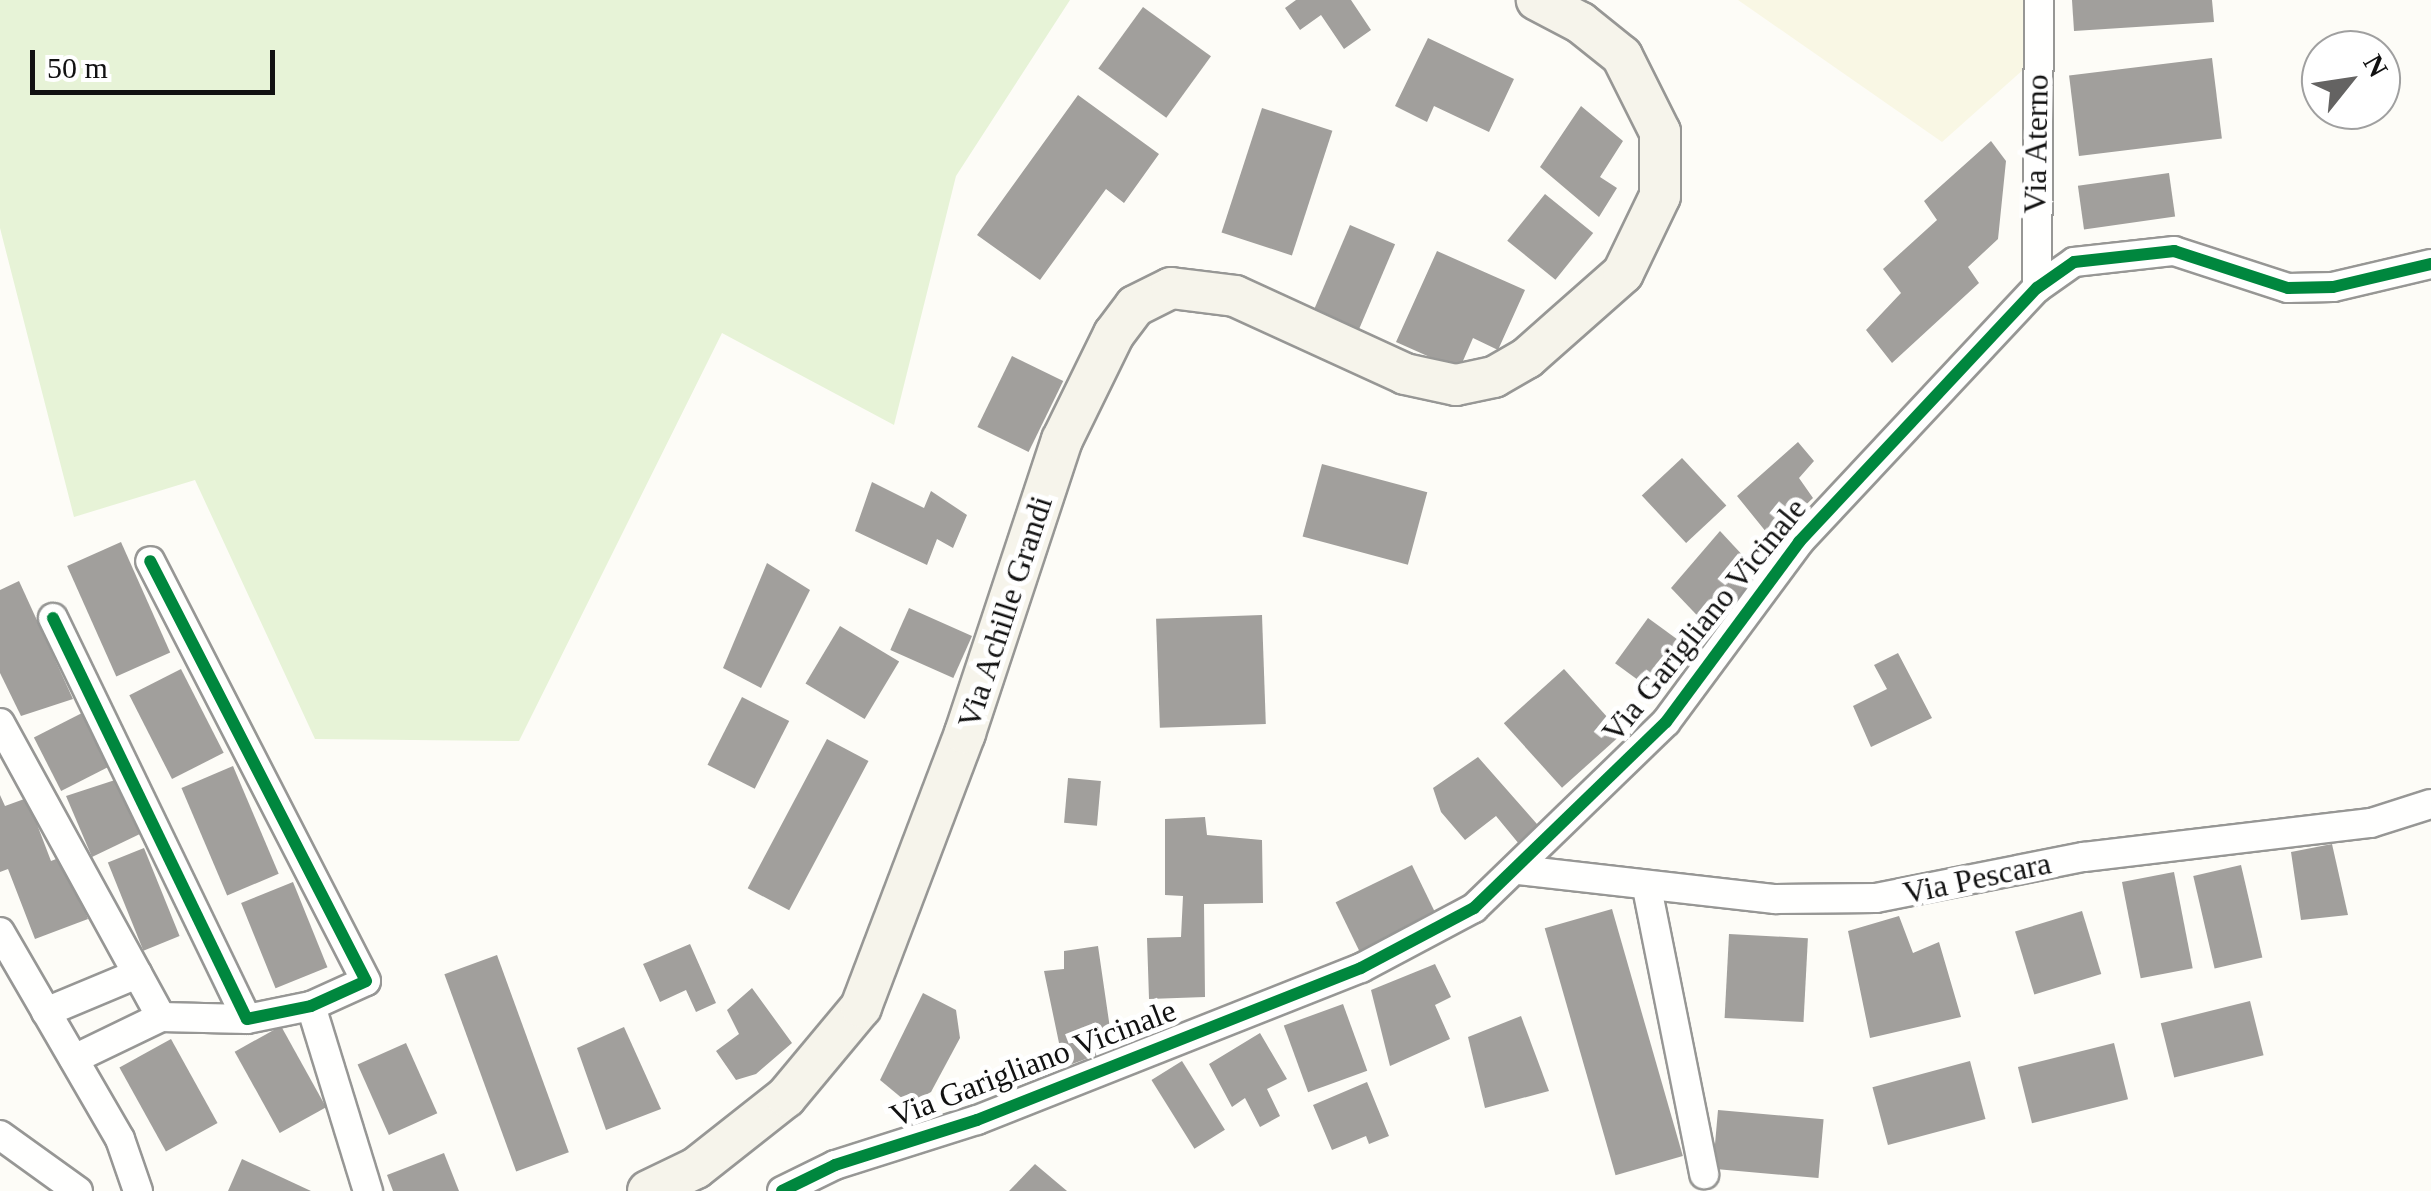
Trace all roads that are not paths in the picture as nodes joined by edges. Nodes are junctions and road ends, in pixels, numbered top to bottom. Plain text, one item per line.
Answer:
1 (1536, 0) edge
2 (2039, 0) edge
3 (2431, 264) edge
4 (2037, 288) junction
5 (150, 561) dead end
6 (53, 618) dead end
7 (0, 723) edge
8 (2431, 804) edge
9 (1519, 870) junction
10 (1647, 888) junction
11 (0, 932) edge
12 (137, 974) junction
13 (311, 1006) junction
14 (46, 1012) junction
15 (161, 1017) junction
16 (248, 1019) junction
17 (74, 1059) junction
18 (0, 1135) edge
19 (1704, 1174) dead end
20 (78, 1191) edge
21 (138, 1191) edge
22 (368, 1191) edge
23 (648, 1191) edge
24 (782, 1191) edge

1 - 23 main road, Via Achille Grandi
2 - 4 street, Via Aterno
3 - 4 street, Via Garigliano Vicinale
4 - 9 street, Via Garigliano Vicinale
5 - 13 street
6 - 16 street
7 - 12 street
8 - 10 street, Via Pescara
9 - 10 street, Via Pescara
9 - 24 street, Via Garigliano Vicinale
10 - 19 street
11 - 14 street
12 - 14 street
12 - 15 street
13 - 16 street
13 - 22 street
14 - 17 street
15 - 16 street
15 - 17 street
17 - 21 street
18 - 20 street

